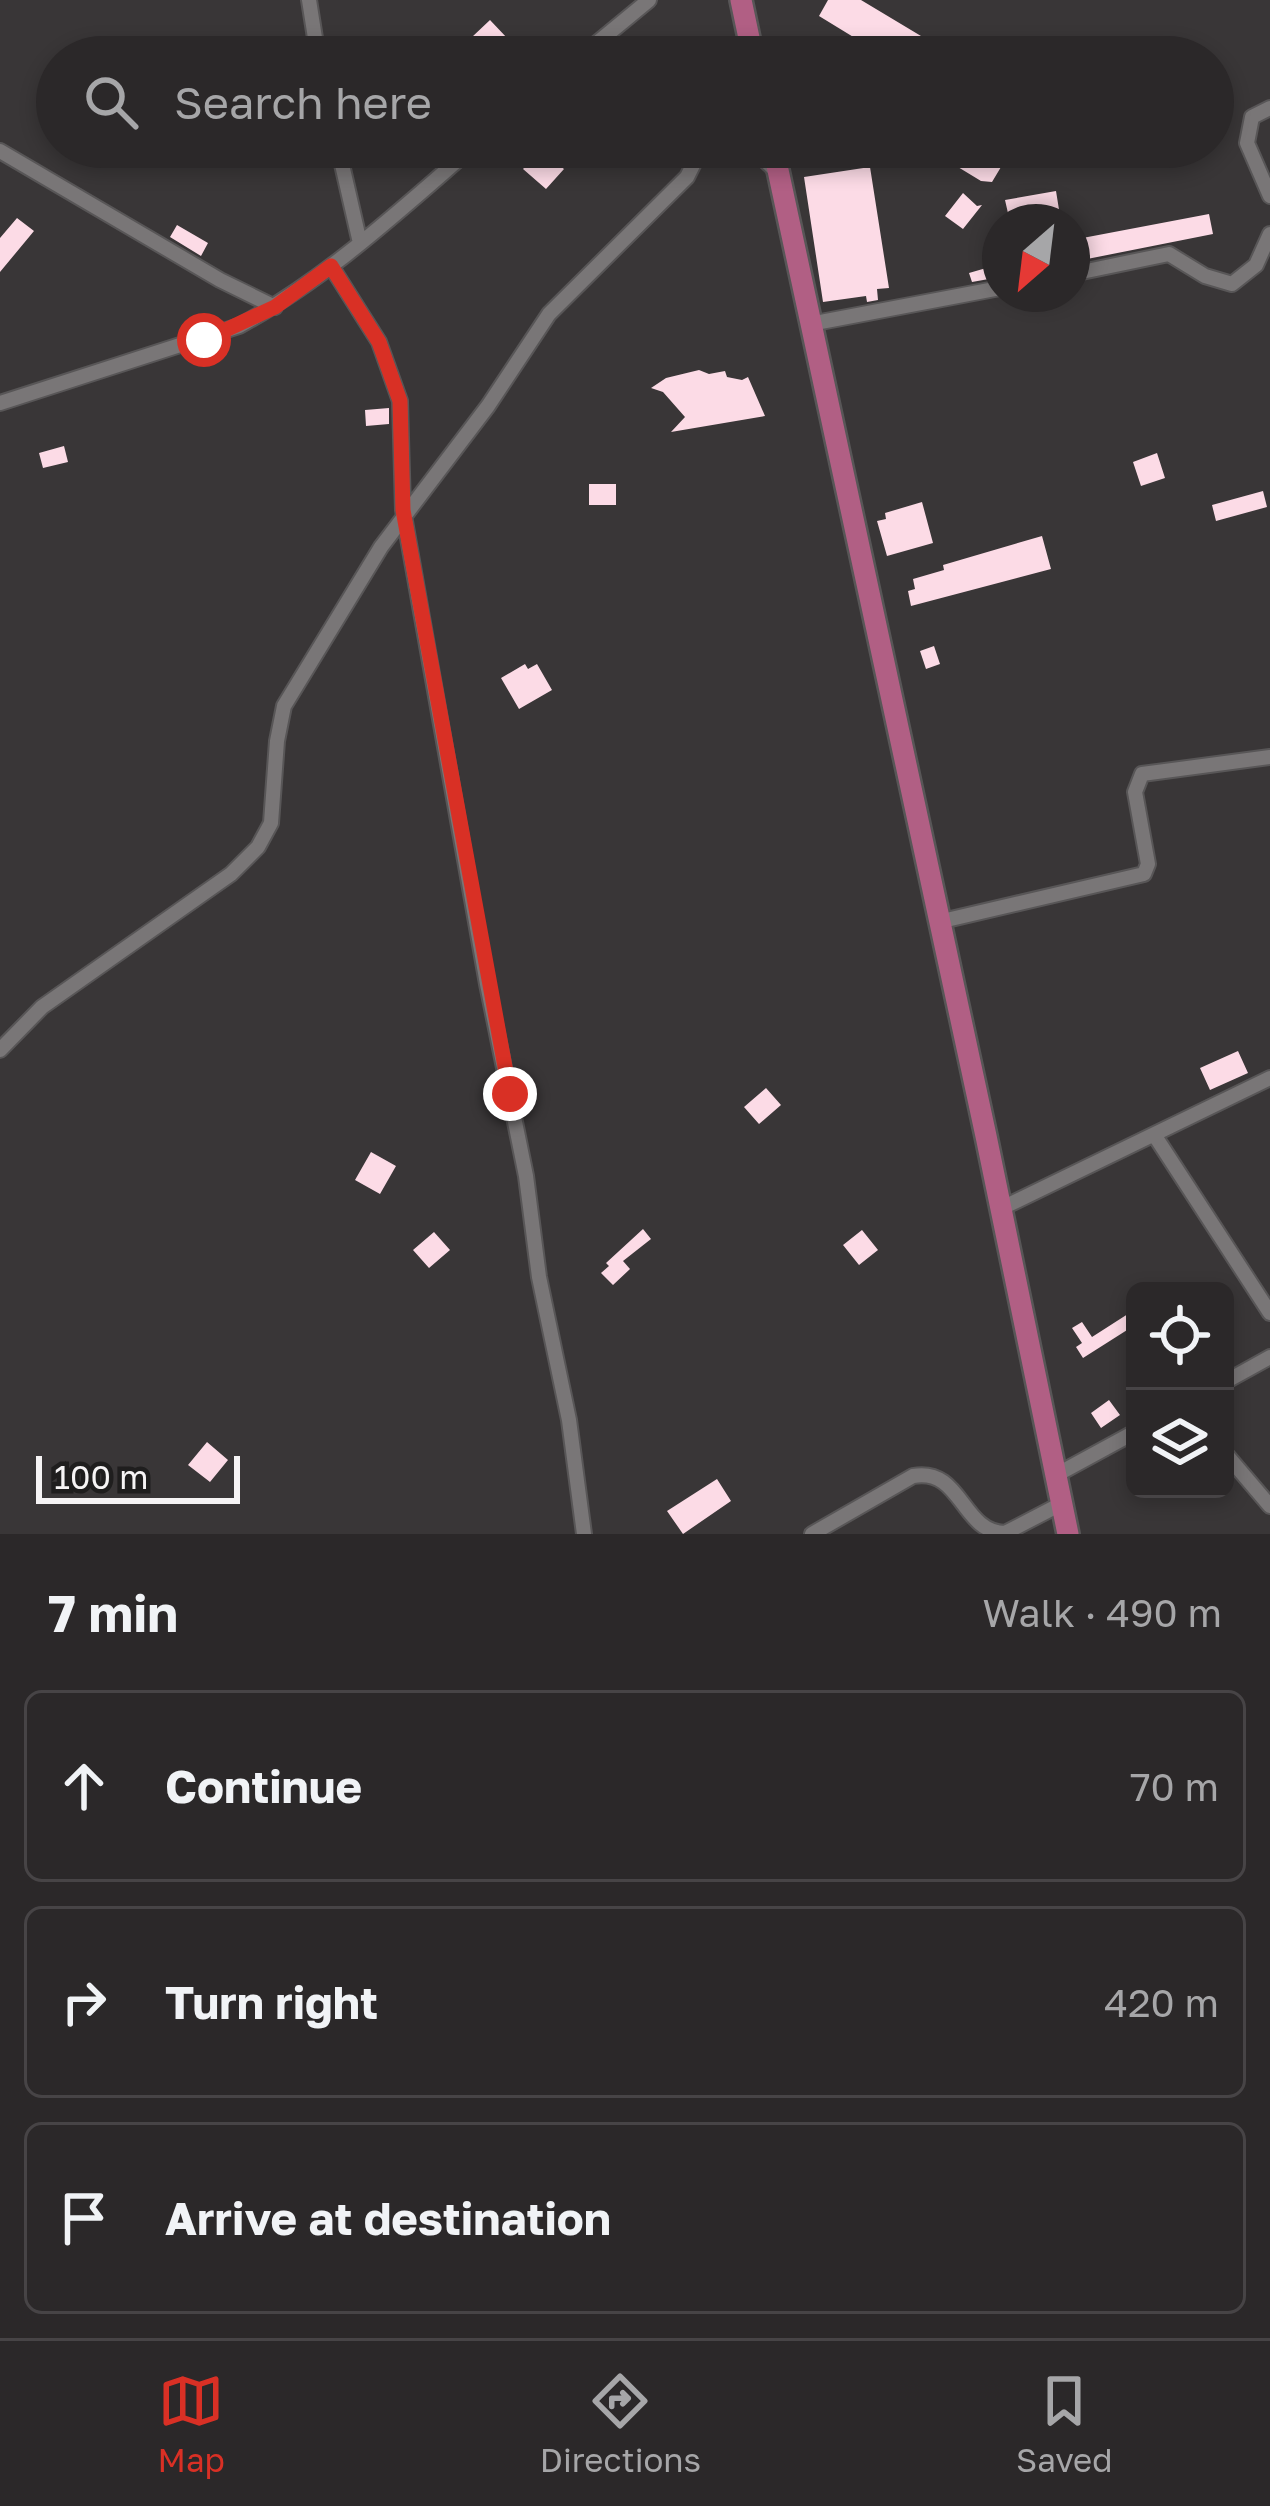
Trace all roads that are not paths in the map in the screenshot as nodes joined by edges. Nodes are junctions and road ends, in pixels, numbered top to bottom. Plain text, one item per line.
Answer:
1 (309, 0) edge
2 (649, 0) edge
3 (741, 0) edge
4 (315, 36) edge
5 (605, 36) edge
6 (749, 36) edge
7 (1270, 108) edge
8 (0, 151) edge
9 (343, 168) edge
10 (448, 168) edge
11 (691, 168) edge
12 (773, 168) edge
13 (777, 168) edge
14 (778, 173) junction
15 (1270, 196) edge
16 (1270, 234) edge
17 (360, 243) junction
18 (331, 266) junction
19 (1090, 270) edge
20 (982, 291) edge
21 (275, 307) junction
22 (810, 324) junction
23 (0, 403) edge
24 (404, 517) junction
25 (1270, 757) edge
26 (938, 922) junction
27 (0, 1050) edge
28 (1270, 1078) edge
29 (1155, 1136) junction
30 (1002, 1208) junction
31 (1270, 1313) edge
32 (1270, 1357) edge
33 (1234, 1377) edge
34 (1126, 1437) edge
35 (1234, 1464) edge
36 (1056, 1475) junction
37 (1061, 1504) junction
38 (1270, 1506) edge
39 (584, 1534) edge
40 (812, 1534) edge
41 (1068, 1534) edge

1 - 4 street
2 - 5 street
3 - 6 main road
7 - 15 street
8 - 21 street
9 - 17 street
10 - 17 street
11 - 24 street
12 - 14 street
13 - 14 main road
14 - 22 main road
16 - 19 street
17 - 18 street
18 - 21 street
18 - 24 street
20 - 22 street
21 - 23 street
22 - 26 main road
24 - 27 street
24 - 39 street
25 - 26 street
26 - 30 main road
28 - 29 street
29 - 30 street
29 - 31 street
30 - 36 main road
32 - 33 street
34 - 36 street
35 - 38 street
36 - 37 main road
37 - 40 street
37 - 41 main road

